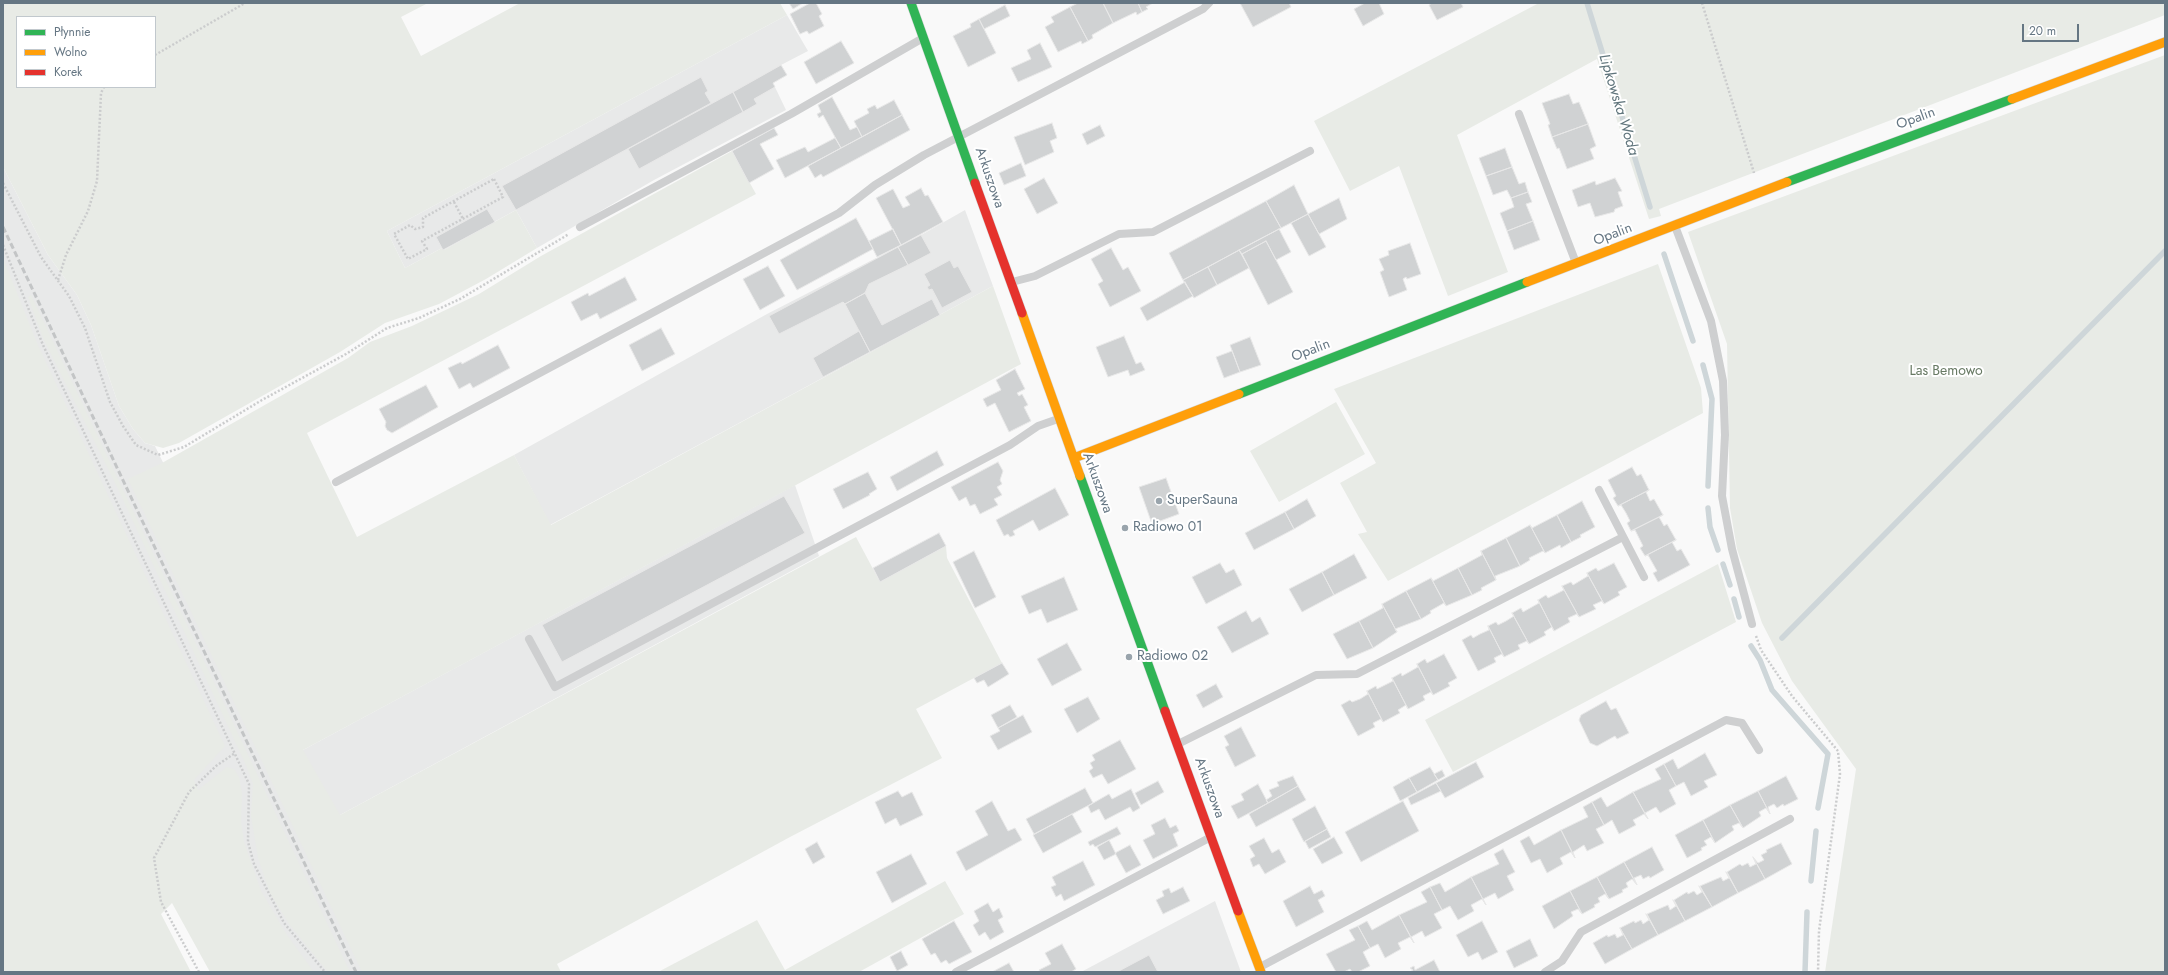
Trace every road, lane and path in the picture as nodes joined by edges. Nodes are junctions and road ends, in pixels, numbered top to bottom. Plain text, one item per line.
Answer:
1 (245, 3) edge
2 (911, 3) edge
3 (1209, 3) edge
4 (1702, 3) edge
5 (923, 38) junction
6 (2165, 42) edge
7 (156, 54) edge
8 (104, 88) edge
9 (1520, 114) dead end
10 (959, 137) junction
11 (1310, 151) dead end
12 (3, 183) edge
13 (1760, 192) junction
14 (454, 202) junction
15 (463, 219) junction
16 (1675, 226) junction
17 (580, 227) joint
18 (3, 245) edge
19 (1576, 264) junction
20 (58, 280) junction
21 (1010, 283) junction
22 (1059, 419) junction
23 (1074, 458) junction
24 (336, 482) dead end
25 (1599, 490) dead end
26 (1623, 537) junction
27 (1644, 577) dead end
28 (1752, 624) joint
29 (529, 639) dead end
30 (1178, 744) junction
31 (1759, 750) dead end
32 (236, 753) junction
33 (1790, 820) dead end
34 (1212, 836) junction
35 (1260, 970) edge
36 (199, 972) edge
37 (325, 972) edge
38 (956, 972) edge
39 (1544, 972) edge
40 (1818, 972) edge

1 - 7 path
2 - 5 street, Arkuszowa
3 - 10 lane
4 - 13 path
5 - 10 street, Arkuszowa
5 - 17 lane
6 - 13 street, Opalin
8 - 20 path
9 - 19 lane
10 - 21 street, Arkuszowa
10 - 24 lane
11 - 21 lane
12 - 20 path
13 - 16 street, Opalin
14 - 15 path
14 - 15 path
14 - 15 path
16 - 19 street, Opalin
16 - 28 lane
17 - 20 path
18 - 32 path
19 - 23 street, Opalin
21 - 22 street, Arkuszowa
22 - 23 street, Arkuszowa
22 - 29 lane
23 - 30 street, Arkuszowa
25 - 26 lane
26 - 27 lane
26 - 30 lane
28 - 40 path
30 - 34 street, Arkuszowa
31 - 35 lane
32 - 36 path
32 - 37 path
33 - 39 lane
34 - 35 street, Arkuszowa
34 - 38 lane

